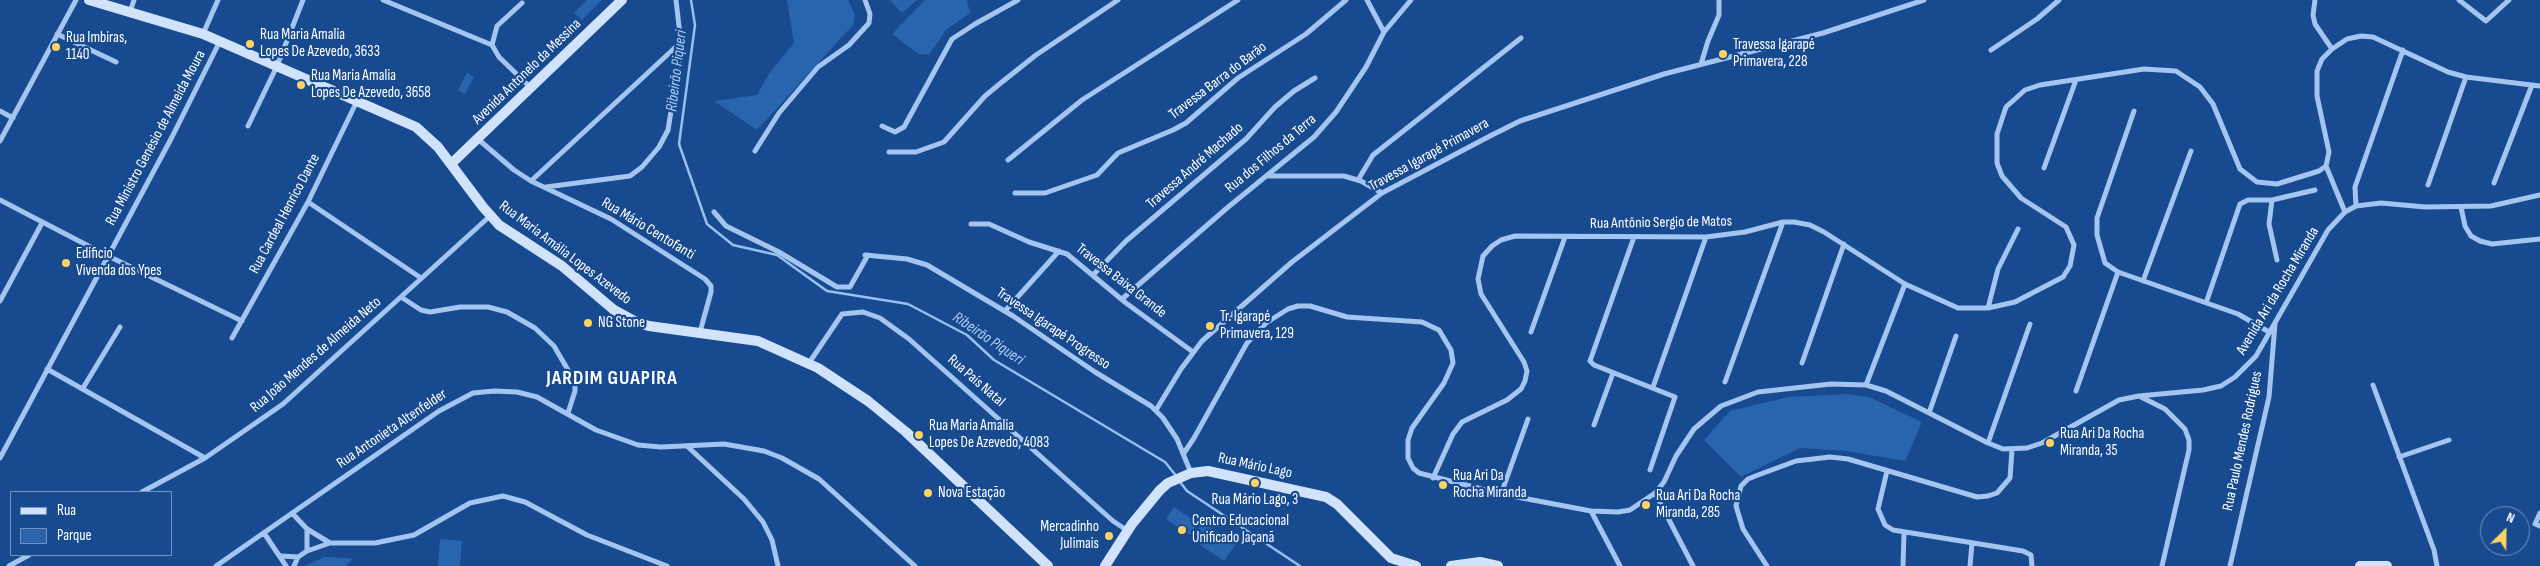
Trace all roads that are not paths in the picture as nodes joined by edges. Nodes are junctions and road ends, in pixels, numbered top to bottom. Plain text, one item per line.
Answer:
1 (76, 0) edge
2 (89, 0) edge
3 (134, 0) edge
4 (218, 0) edge
5 (303, 0) edge
6 (382, 0) edge
7 (622, 0) edge
8 (676, 0) edge
9 (865, 0) edge
10 (1018, 0) edge
11 (1118, 0) edge
12 (1238, 0) edge
13 (1346, 0) edge
14 (1367, 0) edge
15 (1411, 0) edge
16 (1719, 0) edge
17 (1924, 0) edge
18 (2058, 0) edge
19 (2315, 0) edge
20 (2459, 0) edge
21 (2509, 0) edge
22 (522, 2) dead end
23 (1912, 2) edge
24 (130, 12) junction
25 (1384, 32) junction
26 (57, 34) junction
27 (203, 34) junction
28 (1521, 38) dead end
29 (220, 41) junction
30 (492, 44) junction
31 (679, 44) junction
32 (2332, 49) junction
33 (1991, 50) dead end
34 (2403, 50) junction
35 (116, 62) dead end
36 (1701, 64) junction
37 (276, 66) junction
38 (2466, 77) junction
39 (1315, 78) dead end
40 (2076, 80) junction
41 (2532, 85) junction
42 (2540, 86) edge
43 (531, 89) junction
44 (357, 100) junction
45 (0, 111) edge
46 (2134, 111) dead end
47 (13, 118) junction
48 (248, 126) dead end
49 (882, 126) dead end
50 (479, 140) junction
51 (0, 141) edge
52 (756, 151) dead end
53 (2191, 151) dead end
54 (889, 152) dead end
55 (1008, 160) dead end
56 (451, 164) junction
57 (2326, 166) junction
58 (2044, 168) dead end
59 (1266, 176) junction
60 (1358, 180) junction
61 (531, 181) junction
62 (2494, 183) dead end
63 (2428, 184) dead end
64 (545, 187) junction
65 (2315, 190) dead end
66 (1015, 193) dead end
67 (1382, 193) junction
68 (2540, 194) edge
69 (0, 200) edge
70 (2272, 200) junction
71 (308, 202) junction
72 (2356, 206) junction
73 (2461, 207) junction
74 (714, 212) dead end
75 (2345, 212) junction
76 (490, 216) junction
77 (1782, 222) junction
78 (42, 223) junction
79 (971, 224) dead end
80 (2018, 229) dead end
81 (1565, 237) junction
82 (1634, 237) junction
83 (1706, 237) junction
84 (2540, 239) edge
85 (1844, 244) junction
86 (1059, 251) junction
87 (108, 256) junction
88 (2277, 260) dead end
89 (2118, 272) junction
90 (1094, 275) junction
91 (421, 278) junction
92 (2143, 281) junction
93 (1904, 284) junction
94 (401, 297) junction
95 (1122, 299) junction
96 (0, 301) edge
97 (2206, 303) junction
98 (1988, 308) junction
99 (1005, 311) junction
100 (242, 321) junction
101 (2275, 321) junction
102 (2030, 324) dead end
103 (120, 327) dead end
104 (700, 332) junction
105 (1530, 332) dead end
106 (2269, 332) junction
107 (1956, 336) dead end
108 (232, 338) dead end
109 (1193, 352) junction
110 (809, 363) junction
111 (1802, 363) dead end
112 (47, 369) junction
113 (1613, 373) junction
114 (1725, 382) dead end
115 (1866, 384) junction
116 (2373, 386) dead end
117 (1653, 387) junction
118 (83, 388) junction
119 (2076, 391) dead end
120 (2139, 396) junction
121 (1156, 410) junction
122 (568, 413) junction
123 (1929, 413) junction
124 (1528, 418) dead end
125 (1594, 425) dead end
126 (2449, 440) dead end
127 (1988, 443) junction
128 (687, 446) junction
129 (2012, 450) junction
130 (1184, 453) junction
131 (2399, 457) junction
132 (0, 458) edge
133 (205, 458) junction
134 (1650, 470) dead end
135 (1887, 471) junction
136 (1189, 473) junction
137 (1433, 478) junction
138 (144, 491) edge
139 (1655, 493) junction
140 (1501, 494) junction
141 (1590, 511) junction
142 (292, 513) junction
143 (2540, 513) edge
144 (2540, 526) edge
145 (307, 529) junction
146 (1128, 531) junction
147 (264, 533) junction
148 (1904, 533) junction
149 (330, 543) junction
150 (1972, 543) junction
151 (307, 551) junction
152 (27, 556) edge
153 (281, 556) junction
154 (298, 556) junction
155 (1039, 562) edge
156 (9, 566) edge
157 (216, 566) edge
158 (286, 566) edge
159 (294, 566) edge
160 (667, 566) edge
161 (778, 566) edge
162 (914, 566) edge
163 (1048, 566) edge
164 (1105, 566) edge
165 (1416, 566) edge
166 (1451, 566) edge
167 (1498, 566) edge
168 (1620, 566) edge
169 (1693, 566) edge
170 (1767, 566) edge
171 (1903, 566) edge
172 (1970, 566) edge
173 (2032, 566) edge
174 (2162, 566) edge
175 (2230, 566) edge
176 (2360, 566) edge
177 (2381, 566) edge
178 (2438, 566) edge

1 - 26 street
2 - 24 main road, Rua Maria Amália Lopes Azevedo
3 - 24 street
4 - 27 street
5 - 37 street
6 - 30 street
7 - 43 main road, Avenida Antonelo da Messina
8 - 31 street
9 - 52 street
10 - 49 street
11 - 54 street
12 - 55 street
13 - 66 street, Travessa Barra do Barão
14 - 25 street
15 - 25 street, Rua dos Filhos da Terra
16 - 36 street
17 - 23 street, Travessa Igarapé Primavera
18 - 33 street
19 - 32 street
20 - 21 street
22 - 30 street
23 - 36 street, Travessa Igarapé Primavera
24 - 27 main road, Rua Maria Amália Lopes Azevedo
25 - 59 street, Rua dos Filhos da Terra
26 - 35 street
26 - 47 street
27 - 29 main road, Rua Maria Amália Lopes Azevedo
28 - 60 street
29 - 37 main road, Rua Maria Amália Lopes Azevedo
29 - 87 street, Rua Ministro Genésio de Almeida Moura
30 - 43 street
31 - 61 street
31 - 64 street
32 - 34 street
32 - 57 street
34 - 38 street
34 - 72 street
36 - 67 street, Travessa Igarapé Primavera
37 - 44 main road, Rua Maria Amália Lopes Azevedo
37 - 48 street
38 - 41 street
38 - 63 street
39 - 90 street, Travessa André Machado
40 - 57 street, Rua Antônio Sergio de Matos
40 - 58 street
40 - 98 street, Rua Antônio Sergio de Matos
41 - 42 street
41 - 62 street
43 - 50 main road, Avenida Antonelo da Messina
44 - 56 main road, Rua Maria Amália Lopes Azevedo
44 - 71 street, Rua Cardeal Henrico Dante
45 - 47 street
46 - 89 street
47 - 51 street
50 - 56 main road, Avenida Antonelo da Messina
50 - 61 street, Rua Mário Centofanti
53 - 92 street
56 - 76 main road, Rua Maria Amália Lopes Azevedo
57 - 75 street
59 - 60 street
59 - 95 street, Rua dos Filhos da Terra
60 - 67 street
61 - 64 street, Rua Mário Centofanti
64 - 104 street, Rua Mário Centofanti
65 - 70 street
67 - 109 street, Travessa Igarapé Primavera
68 - 73 street, Avenida Ari da Rocha Miranda
69 - 78 street
70 - 88 street
70 - 97 street
71 - 91 street
71 - 100 street, Rua Cardeal Henrico Dante
72 - 73 street, Avenida Ari da Rocha Miranda
72 - 75 street, Avenida Ari da Rocha Miranda
73 - 84 street
74 - 99 street, Travessa Igarapé Progresso
75 - 101 street, Avenida Ari da Rocha Miranda
76 - 91 street, Rua João Mendes de Almeida Neto
76 - 104 main road, Rua Maria Amália Lopes Azevedo
77 - 83 street, Rua Antônio Sergio de Matos
77 - 85 street, Rua Antônio Sergio de Matos
77 - 114 street
78 - 87 street
78 - 96 street
79 - 86 street, Travessa Baixa Grande
80 - 98 street
81 - 82 street, Rua Antônio Sergio de Matos
81 - 105 street
81 - 137 street, Rua Antônio Sergio de Matos
82 - 83 street, Rua Antônio Sergio de Matos
82 - 113 street
83 - 117 street
85 - 93 street, Rua Antônio Sergio de Matos
85 - 111 street
86 - 90 street, Travessa Baixa Grande
86 - 99 street
87 - 100 street
87 - 112 street, Rua Ministro Genésio de Almeida Moura
89 - 92 street
89 - 119 street
90 - 95 street, Travessa Baixa Grande
91 - 94 street, Rua João Mendes de Almeida Neto
92 - 97 street
93 - 98 street, Rua Antônio Sergio de Matos
93 - 115 street
94 - 122 street
94 - 133 street, Rua João Mendes de Almeida Neto
95 - 109 street, Travessa Baixa Grande
97 - 106 street
99 - 121 street, Travessa Igarapé Progresso
100 - 108 street, Rua Cardeal Henrico Dante
101 - 106 street, Avenida Ari da Rocha Miranda
101 - 175 street, Rua Paulo Mendes Rodrigues
102 - 127 street
103 - 118 street
104 - 110 main road, Rua Maria Amália Lopes Azevedo
106 - 120 street, Avenida Ari da Rocha Miranda
107 - 123 street
109 - 121 street, Travessa Igarapé Primavera
110 - 146 street, Rua País Natal
110 - 155 main road, Rua Maria Amália Lopes Azevedo
112 - 118 street
112 - 132 street, Rua Ministro Genésio de Almeida Moura
113 - 117 street
113 - 125 street
115 - 123 street, Avenida Ari da Rocha Miranda
115 - 139 street, Avenida Ari da Rocha Miranda
116 - 131 street
117 - 134 street
118 - 133 street
120 - 129 street, Avenida Ari da Rocha Miranda
120 - 174 street
121 - 130 street, Travessa Igarapé Progresso
122 - 128 street, Rua Antonieta Altenfelder
122 - 142 street, Rua Antonieta Altenfelder
123 - 127 street, Avenida Ari da Rocha Miranda
124 - 140 street
126 - 131 street
127 - 129 street, Avenida Ari da Rocha Miranda
128 - 161 street
128 - 162 street, Rua Antonieta Altenfelder
129 - 135 street
130 - 136 street, Travessa Igarapé Progresso
130 - 137 street, Avenida Ari da Rocha Miranda
131 - 178 street
133 - 138 street, Rua João Mendes de Almeida Neto
135 - 148 street
135 - 170 street
136 - 146 main road, Rua Mário Lago
136 - 165 main road, Rua Mário Lago
137 - 140 street, Avenida Ari da Rocha Miranda
139 - 141 street, Avenida Ari da Rocha Miranda
139 - 169 street
140 - 141 street, Avenida Ari da Rocha Miranda
141 - 168 street
142 - 145 street
142 - 147 street, Rua Antonieta Altenfelder
143 - 144 street
145 - 149 street
145 - 151 street
146 - 164 main road, Rua Mário Lago
147 - 153 street
147 - 157 street, Rua Antonieta Altenfelder
148 - 150 street
148 - 171 street
149 - 151 street
149 - 160 street
150 - 172 street
150 - 173 street
151 - 154 street
152 - 156 street
153 - 154 street
153 - 158 street
154 - 159 street
155 - 163 main road, Rua Maria Amália Lopes Azevedo
166 - 167 main road
176 - 177 main road

